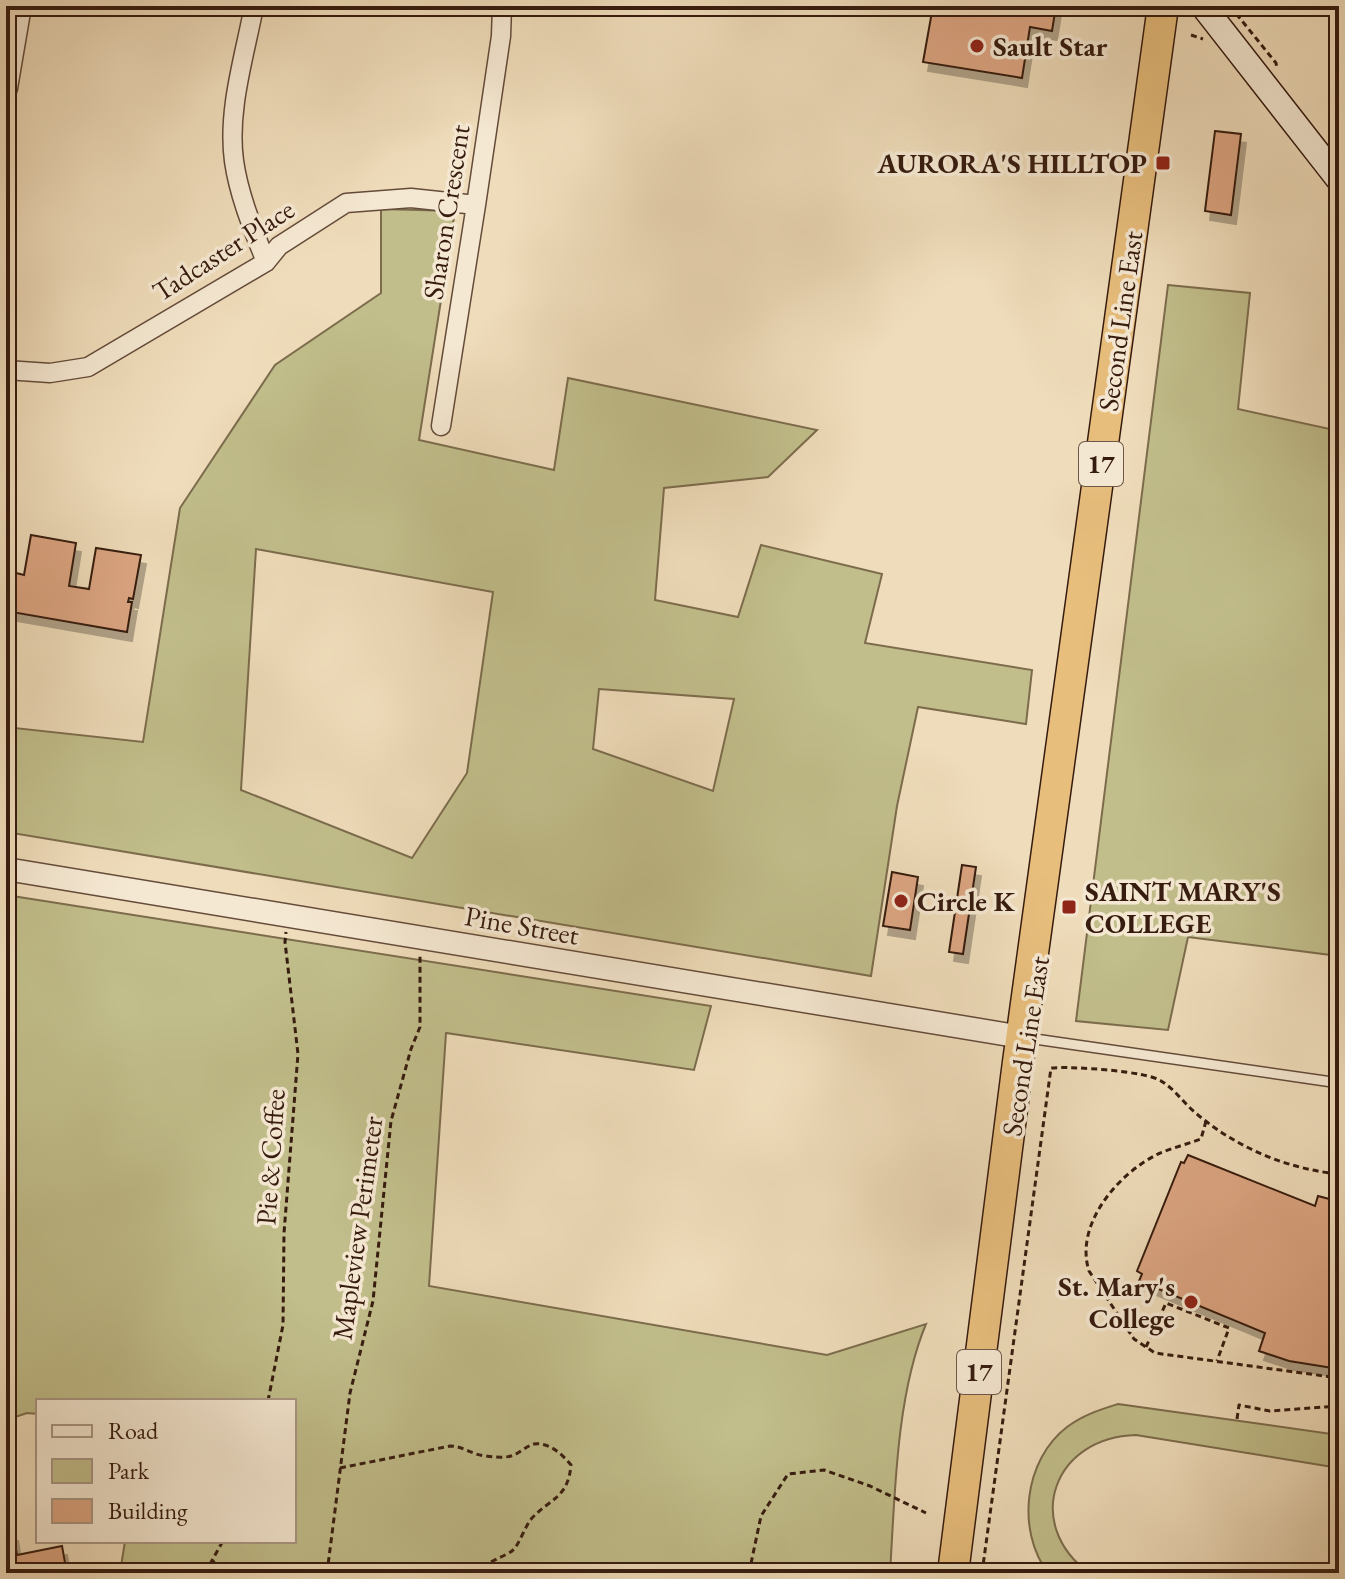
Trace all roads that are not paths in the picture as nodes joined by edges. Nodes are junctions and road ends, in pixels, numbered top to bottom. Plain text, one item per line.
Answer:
1 (20, 6) edge
2 (254, 6) edge
3 (502, 6) edge
4 (1163, 6) edge
5 (1203, 6) edge
6 (6, 88) edge
7 (1339, 180) edge
8 (476, 205) junction
9 (266, 262) junction
10 (6, 370) edge
11 (441, 426) dead end
12 (6, 869) edge
13 (1025, 1038) junction
14 (1339, 1083) edge
15 (953, 1573) edge

1 - 6 street
2 - 9 street
3 - 8 street, Sharon Crescent
4 - 13 highway, Second Line East / 17
5 - 7 main road
8 - 9 street, Tadcaster Place
8 - 11 street, Sharon Crescent
9 - 10 street, Tadcaster Place
12 - 13 street, Pine Street
13 - 14 lane
13 - 15 highway, Second Line East / 17

